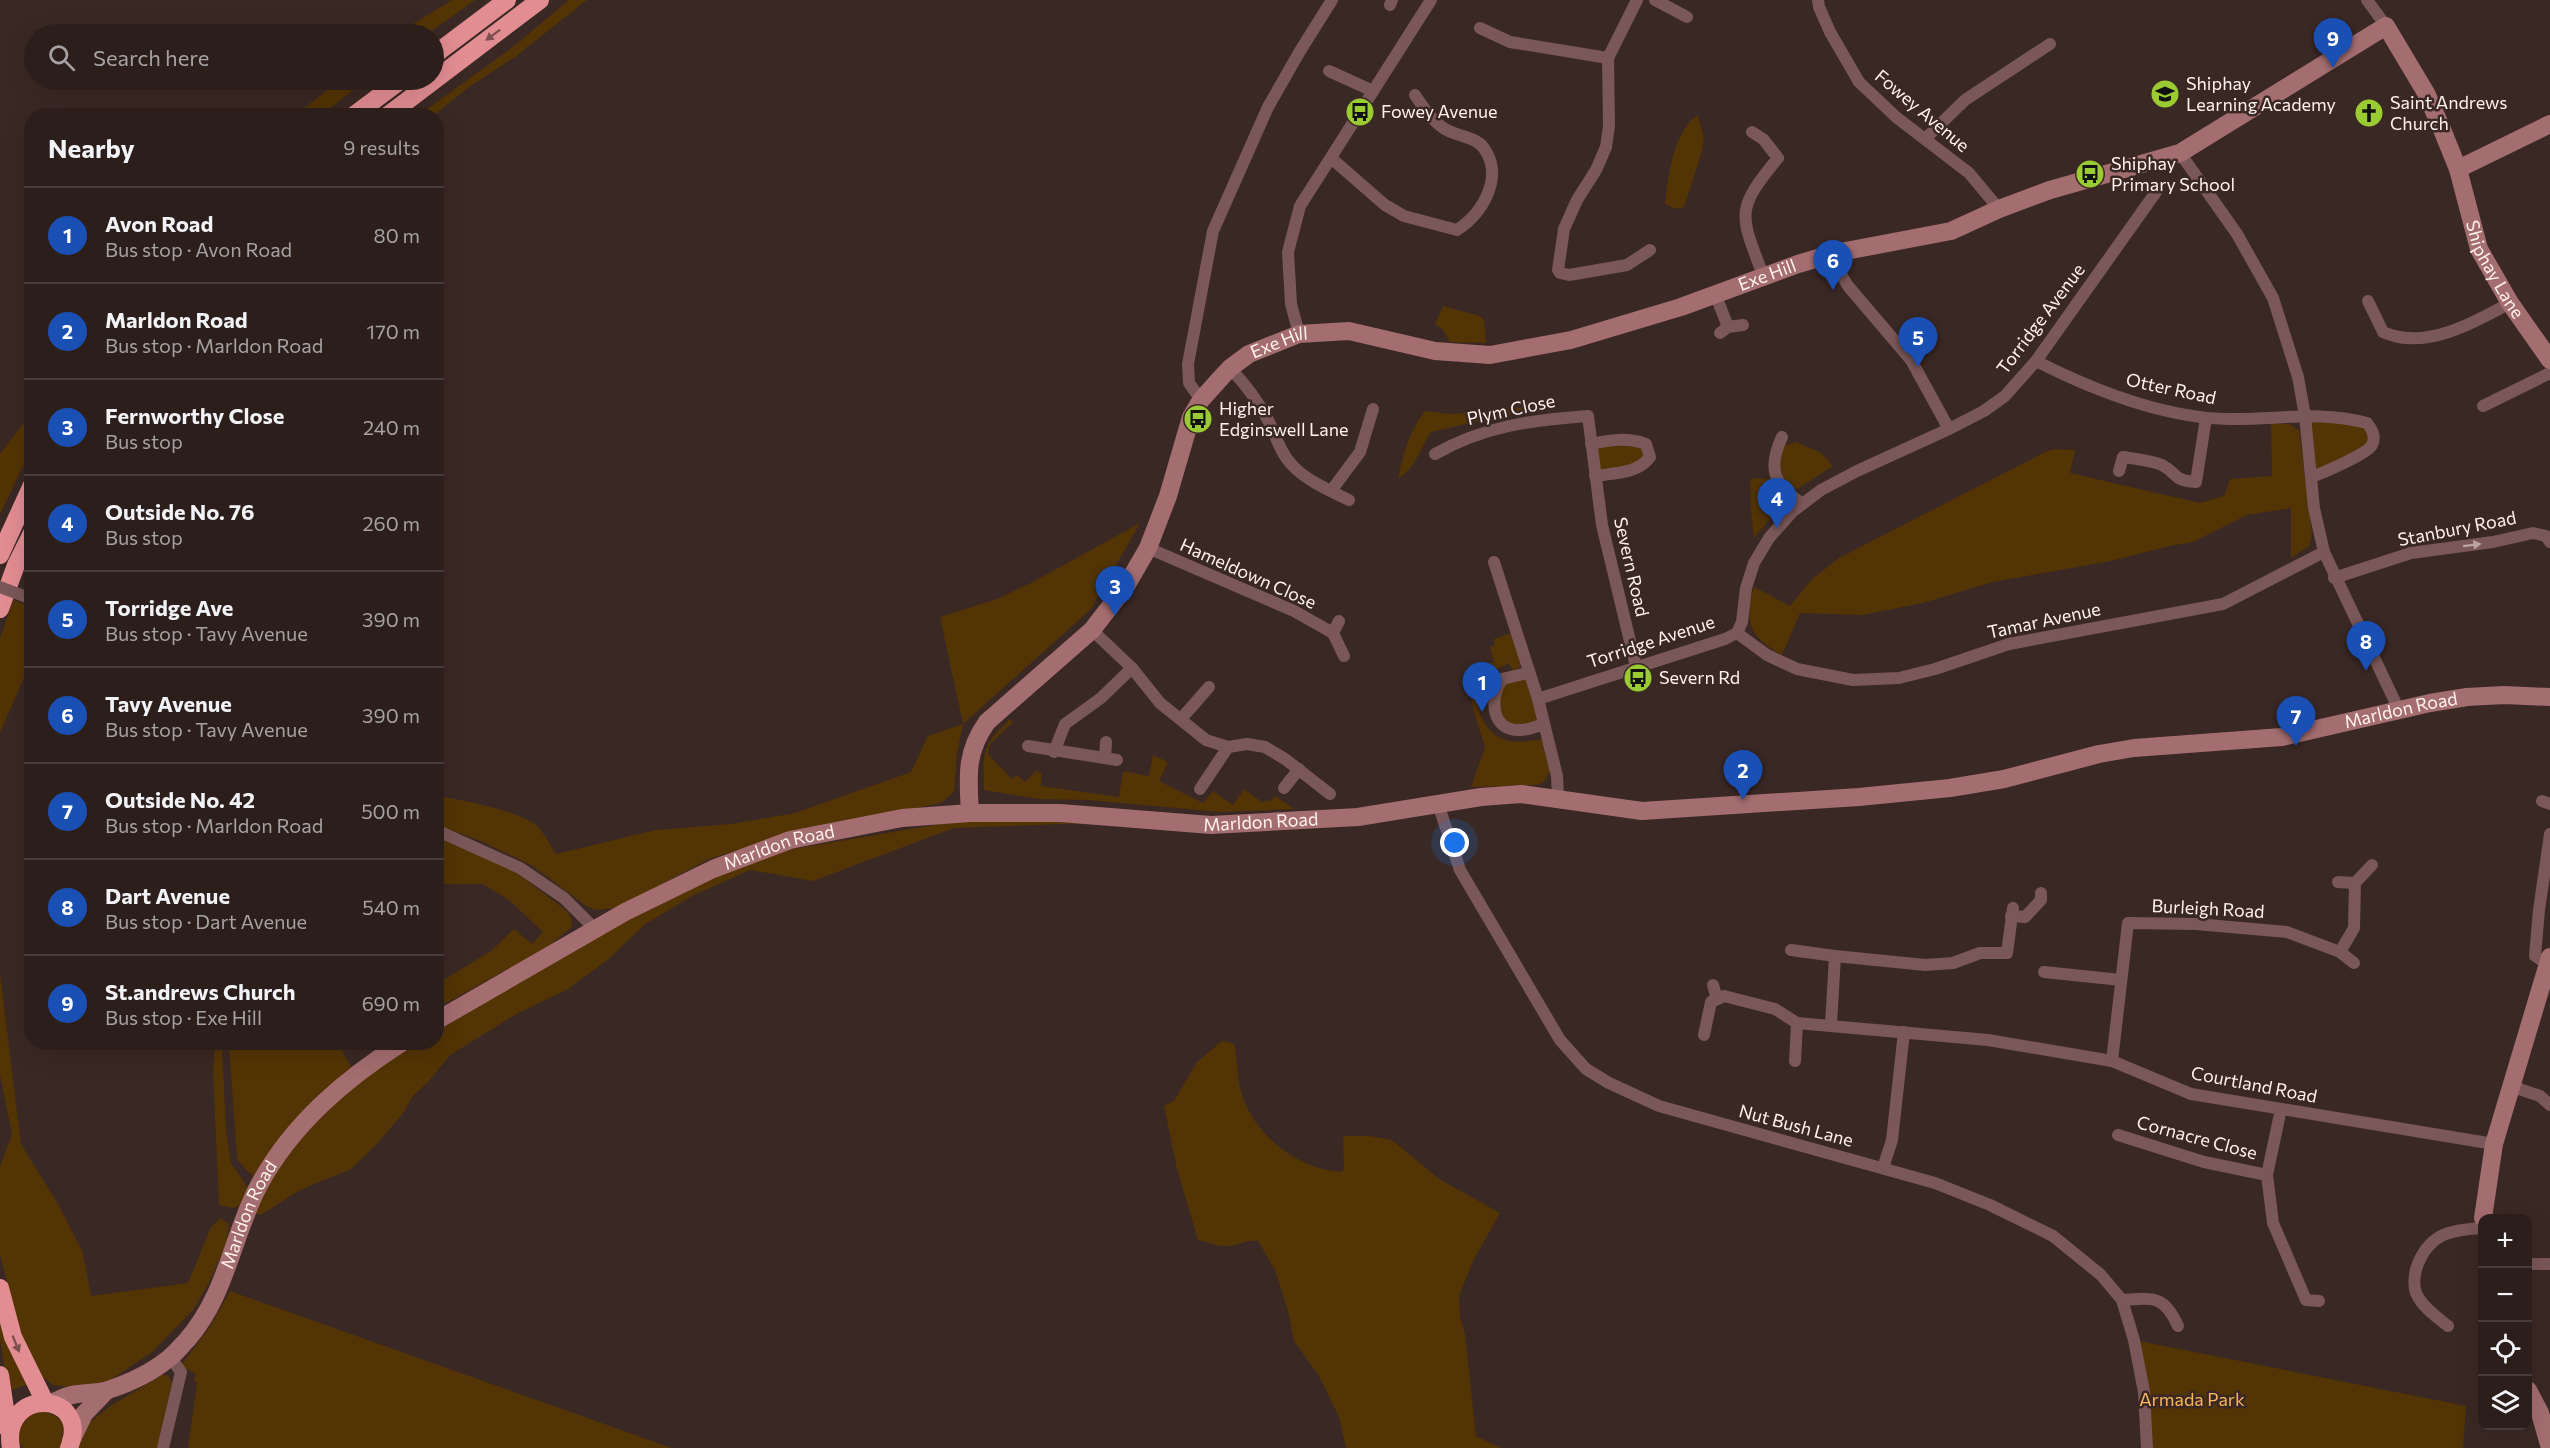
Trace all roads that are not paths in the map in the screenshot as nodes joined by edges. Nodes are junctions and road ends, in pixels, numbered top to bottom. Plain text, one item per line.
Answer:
1 (507, 0) edge
2 (540, 0) edge
3 (1332, 0) edge
4 (1431, 0) edge
5 (1637, 0) edge
6 (1655, 0) edge
7 (1818, 0) edge
8 (2367, 0) edge
9 (1687, 17) dead end
10 (2386, 26) junction
11 (1480, 28) dead end
12 (2050, 44) dead end
13 (444, 47) edge
14 (1608, 58) junction
15 (1329, 71) dead end
16 (444, 73) edge
17 (388, 90) edge
18 (421, 90) edge
19 (1373, 91) junction
20 (1415, 95) dead end
21 (364, 108) edge
22 (398, 108) edge
23 (2550, 124) edge
24 (1752, 132) dead end
25 (1925, 140) junction
26 (2180, 153) junction
27 (1331, 158) junction
28 (2458, 169) junction
29 (2156, 192) dead end
30 (1999, 209) junction
31 (1650, 250) dead end
32 (1835, 253) junction
33 (1764, 278) junction
34 (1716, 296) junction
35 (2368, 301) dead end
36 (2510, 303) junction
37 (1743, 325) dead end
38 (1299, 334) junction
39 (2550, 360) edge
40 (2036, 361) junction
41 (1230, 368) junction
42 (2550, 374) edge
43 (1202, 400) junction
44 (2483, 406) dead end
45 (1373, 409) dead end
46 (1588, 416) joint
47 (2305, 416) junction
48 (2206, 418) junction
49 (1949, 429) junction
50 (1782, 437) dead end
51 (1591, 444) junction
52 (1439, 448) dead end
53 (2119, 471) dead end
54 (1595, 476) junction
55 (2312, 477) junction
56 (1331, 491) junction
57 (1349, 500) dead end
58 (24, 502) edge
59 (1801, 503) junction
60 (2550, 542) edge
61 (1148, 548) junction
62 (24, 549) edge
63 (2324, 552) junction
64 (0, 555) edge
65 (1494, 562) dead end
66 (2334, 578) junction
67 (0, 587) edge
68 (24, 596) edge
69 (0, 609) edge
70 (1092, 630) junction
71 (1737, 633) junction
72 (1344, 656) dead end
73 (1636, 666) junction
74 (1132, 668) junction
75 (1528, 673) junction
76 (1209, 687) dead end
77 (2550, 698) edge
78 (1538, 699) junction
79 (2399, 710) junction
80 (1181, 719) junction
81 (1544, 724) junction
82 (1106, 742) dead end
83 (1028, 746) dead end
84 (1228, 747) junction
85 (1054, 752) junction
86 (1299, 770) junction
87 (1284, 788) dead end
88 (1200, 789) dead end
89 (1330, 794) dead end
90 (1558, 798) junction
91 (1438, 804) junction
92 (970, 813) junction
93 (444, 834) edge
94 (2550, 834) edge
95 (2372, 865) dead end
96 (2338, 882) dead end
97 (2355, 883) junction
98 (2041, 893) dead end
99 (596, 930) junction
100 (1791, 950) dead end
101 (2340, 952) junction
102 (1835, 956) junction
103 (2549, 961) edge
104 (2354, 963) dead end
105 (2044, 972) dead end
106 (2121, 980) junction
107 (1713, 985) dead end
108 (1717, 999) junction
109 (444, 1016) edge
110 (1797, 1023) junction
111 (1831, 1026) junction
112 (1904, 1032) junction
113 (1704, 1035) dead end
114 (391, 1050) edge
115 (1795, 1061) dead end
116 (2112, 1061) junction
117 (2510, 1086) junction
118 (2550, 1105) edge
119 (2280, 1109) junction
120 (2118, 1135) dead end
121 (2494, 1144) junction
122 (1883, 1168) junction
123 (2267, 1174) junction
124 (2484, 1214) edge
125 (2478, 1228) edge
126 (2532, 1264) edge
127 (2550, 1264) edge
128 (0, 1288) edge
129 (2122, 1300) junction
130 (2306, 1300) junction
131 (2319, 1301) dead end
132 (2296, 1309) dead end
133 (2178, 1326) dead end
134 (2448, 1326) dead end
135 (171, 1358) junction
136 (0, 1375) edge
137 (106, 1391) junction
138 (2532, 1398) edge
139 (48, 1403) junction
140 (10, 1439) edge
141 (69, 1446) edge
142 (163, 1448) edge
143 (2147, 1448) edge
144 (2550, 1448) edge

1 - 13 highway
2 -> 16 highway
3 - 43 street
4 - 19 street
5 - 14 street
6 - 9 street
7 - 25 street, Fowey Avenue
8 - 10 street
10 - 26 street, Exe Hill
10 - 28 street, Shiphay Lane
11 - 14 street
12 - 25 street
14 - 31 street
15 - 19 street
17 - 21 highway
18 -> 22 highway
19 - 27 street
20 - 27 street
23 - 28 street
24 - 33 street
25 - 30 street, Fowey Avenue
26 - 30 street, Exe Hill
26 - 47 street
27 - 38 street
28 - 36 street, Shiphay Lane
29 - 40 street, Torridge Avenue
30 - 32 street, Exe Hill
32 - 33 street, Exe Hill
32 - 49 street
33 - 34 street, Exe Hill
34 - 37 street
34 - 38 street, Exe Hill
35 - 36 street
36 - 39 street, Shiphay Lane
38 - 41 street, Exe Hill
40 - 48 street, Otter Road
40 - 49 street, Torridge Avenue
41 - 43 street, Exe Hill
41 - 56 street
42 - 44 street
43 - 61 street
45 - 56 street
46 - 51 street, Severn Road
46 - 52 street, Plym Close
47 - 48 street, Otter Road
47 - 55 street
47 - 55 street, Otter Road
48 - 53 street
49 - 59 street, Torridge Avenue
50 - 59 street
51 - 54 street, Severn Road
51 - 54 street
54 - 73 street, Severn Road
55 - 63 street
56 - 57 street
58 - 64 highway
59 - 71 street, Torridge Avenue
66 -> 60 street, Stanbury Road
61 - 70 street
61 - 72 street, Hameldown Close
62 - 69 highway
63 - 66 street
63 - 71 street, Tamar Avenue
65 - 75 street
66 - 79 street
67 - 68 street, bridge
70 - 74 street
70 - 92 street
71 - 73 street, Torridge Avenue
73 - 78 street, Torridge Avenue
74 - 80 street
74 - 85 street
75 - 78 street
75 - 81 street
76 - 80 street
77 - 79 street, Marldon Road
78 - 81 street
79 - 90 street, Marldon Road
80 - 84 street
81 - 90 street
82 - 85 street
83 - 85 street
84 - 86 street
84 - 88 street
86 - 87 street
86 - 89 street
90 - 91 street, Marldon Road
91 - 92 street, Marldon Road
91 - 122 street, Nut Bush Lane
92 - 99 street, Marldon Road
93 - 99 street
94 - 103 street
95 - 97 street
96 - 97 street
97 - 101 street
98 - 102 street
99 - 109 street, Marldon Road
100 - 102 street
101 - 104 street, Burleigh Road
101 - 106 street, Burleigh Road
102 - 111 street
103 - 117 street
105 - 106 street
106 - 116 street, Burleigh Road
107 - 108 street
108 - 110 street, Courtland Road
108 - 113 street
110 - 111 street, Courtland Road
110 - 115 street
111 - 112 street, Courtland Road
112 - 116 street, Courtland Road
112 - 122 street
114 - 135 street, Marldon Road
116 - 119 street, Courtland Road
117 - 118 street
117 - 121 street
119 - 121 street, Courtland Road
119 - 123 street
120 - 123 street, Cornacre Close
121 - 124 street
122 - 129 street, Nut Bush Lane
123 - 130 street
125 - 134 street
126 - 127 street
128 -> 139 highway
129 - 133 street
129 - 143 street, Nut Bush Lane
130 - 131 street
130 - 132 street
135 - 137 street, Marldon Road
135 - 142 street
136 - 140 highway
137 - 139 street, Marldon Road
137 - 141 street, Marldon Road
138 - 144 street
139 - 140 highway
139 - 141 highway

